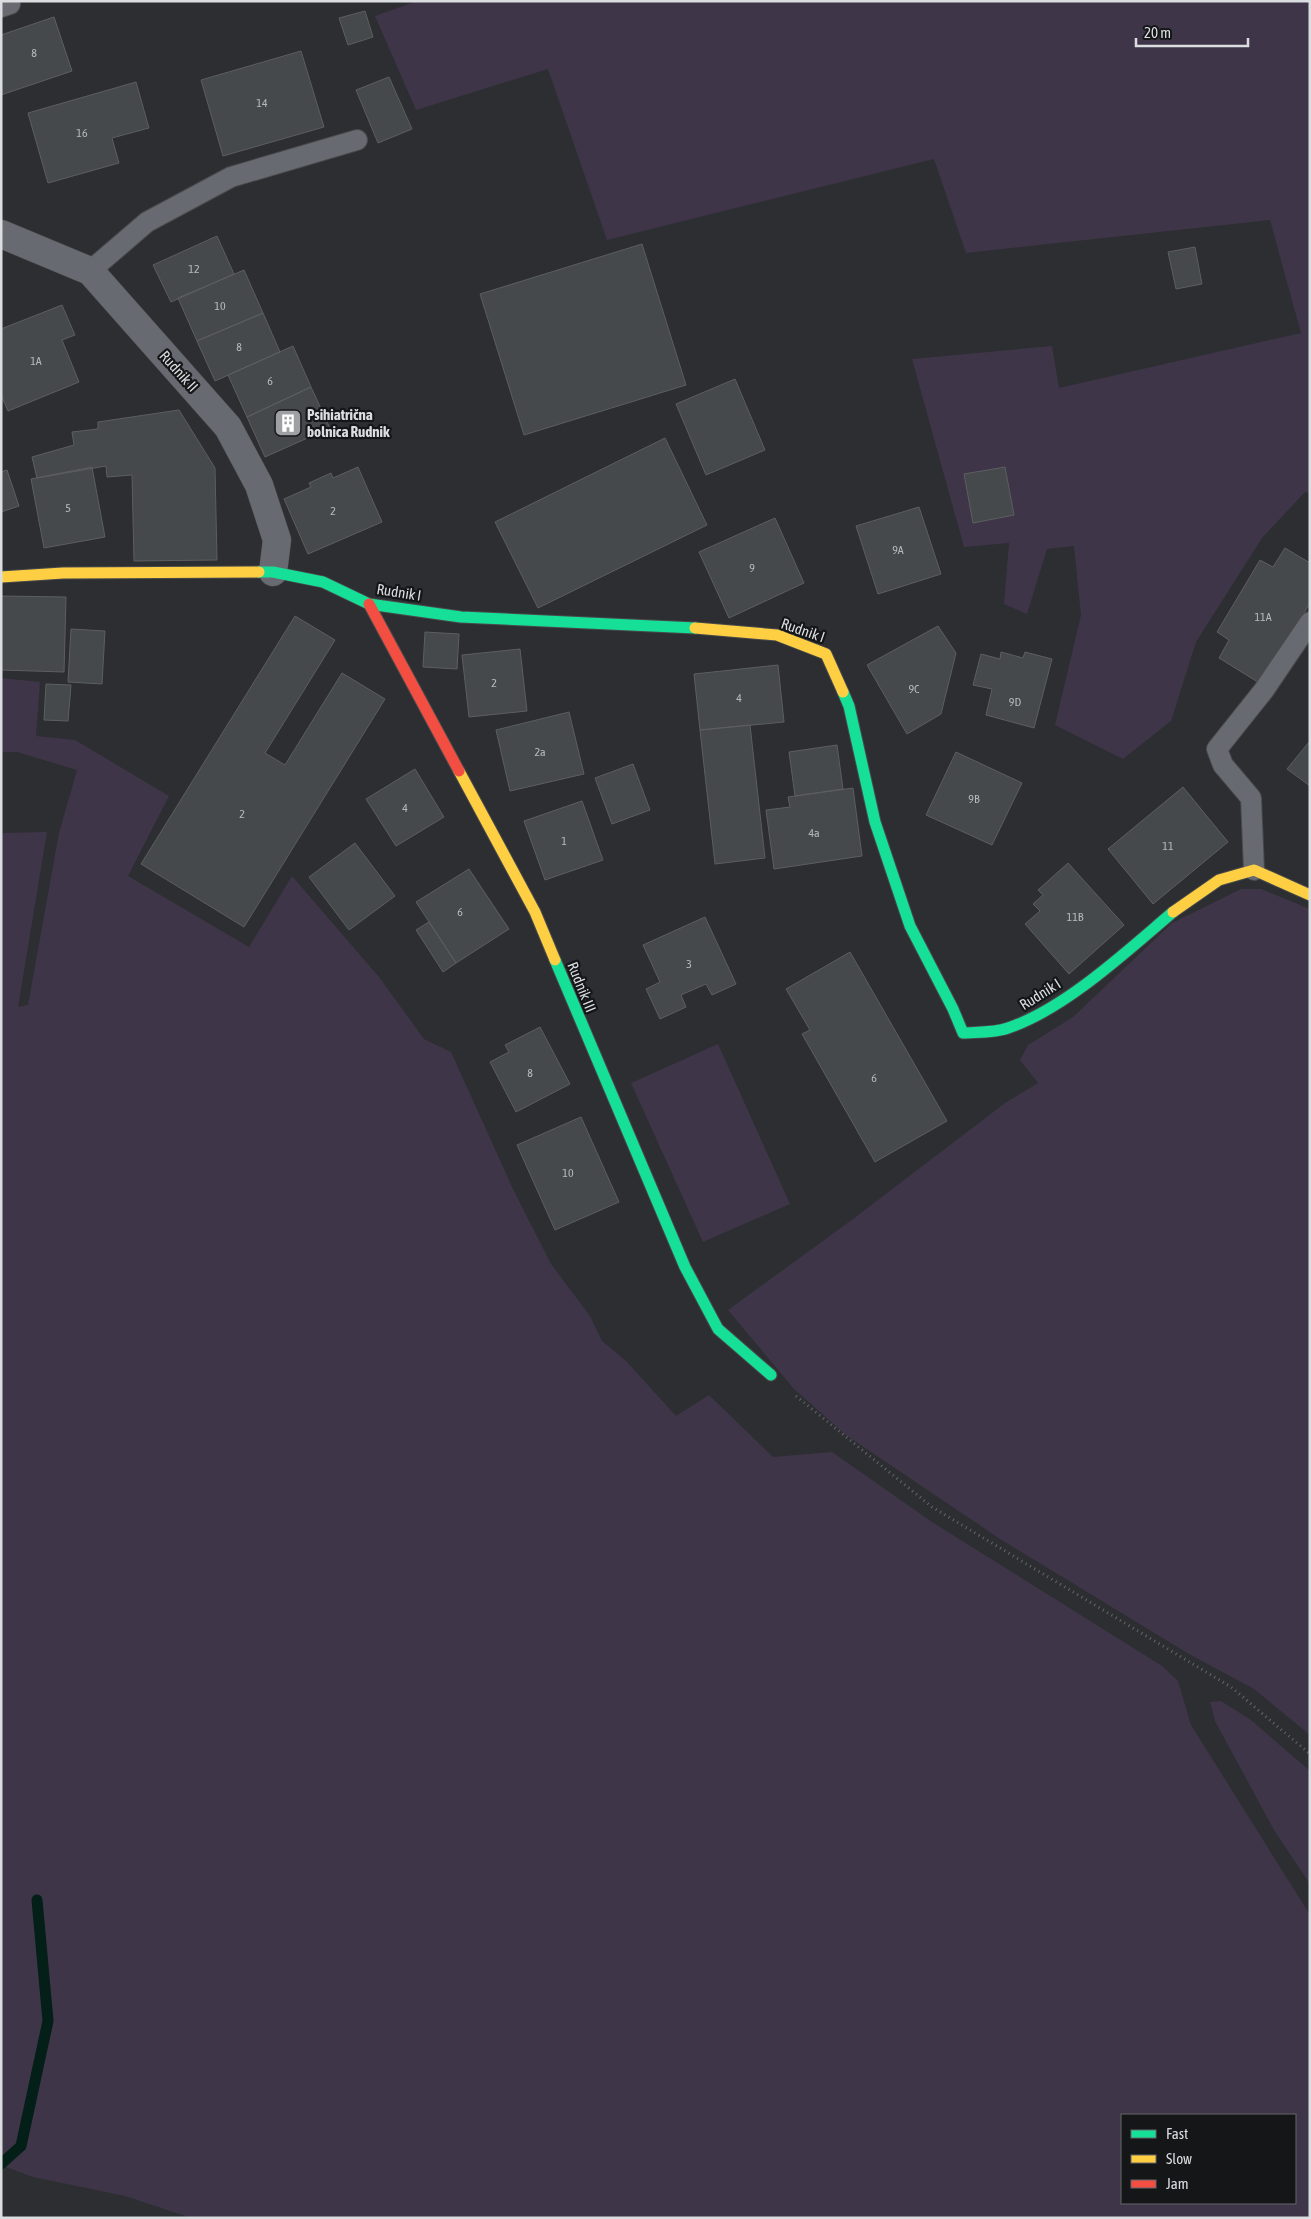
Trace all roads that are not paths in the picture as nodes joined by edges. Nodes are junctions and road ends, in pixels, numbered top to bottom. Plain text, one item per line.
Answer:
1 (357, 140) dead end
2 (1, 234) edge
3 (90, 271) junction
4 (273, 572) junction
5 (1, 577) edge
6 (369, 604) junction
7 (1310, 622) edge
8 (1254, 870) junction
9 (1310, 895) edge
10 (771, 1375) road end

1 - 3 lane
2 - 3 street, Rudnik II
3 - 4 street, Rudnik II
4 - 5 street, Rudnik I
4 - 6 street, Rudnik I
6 - 8 street, Rudnik I
6 - 10 street, Rudnik III
7 - 8 lane
8 - 9 street

